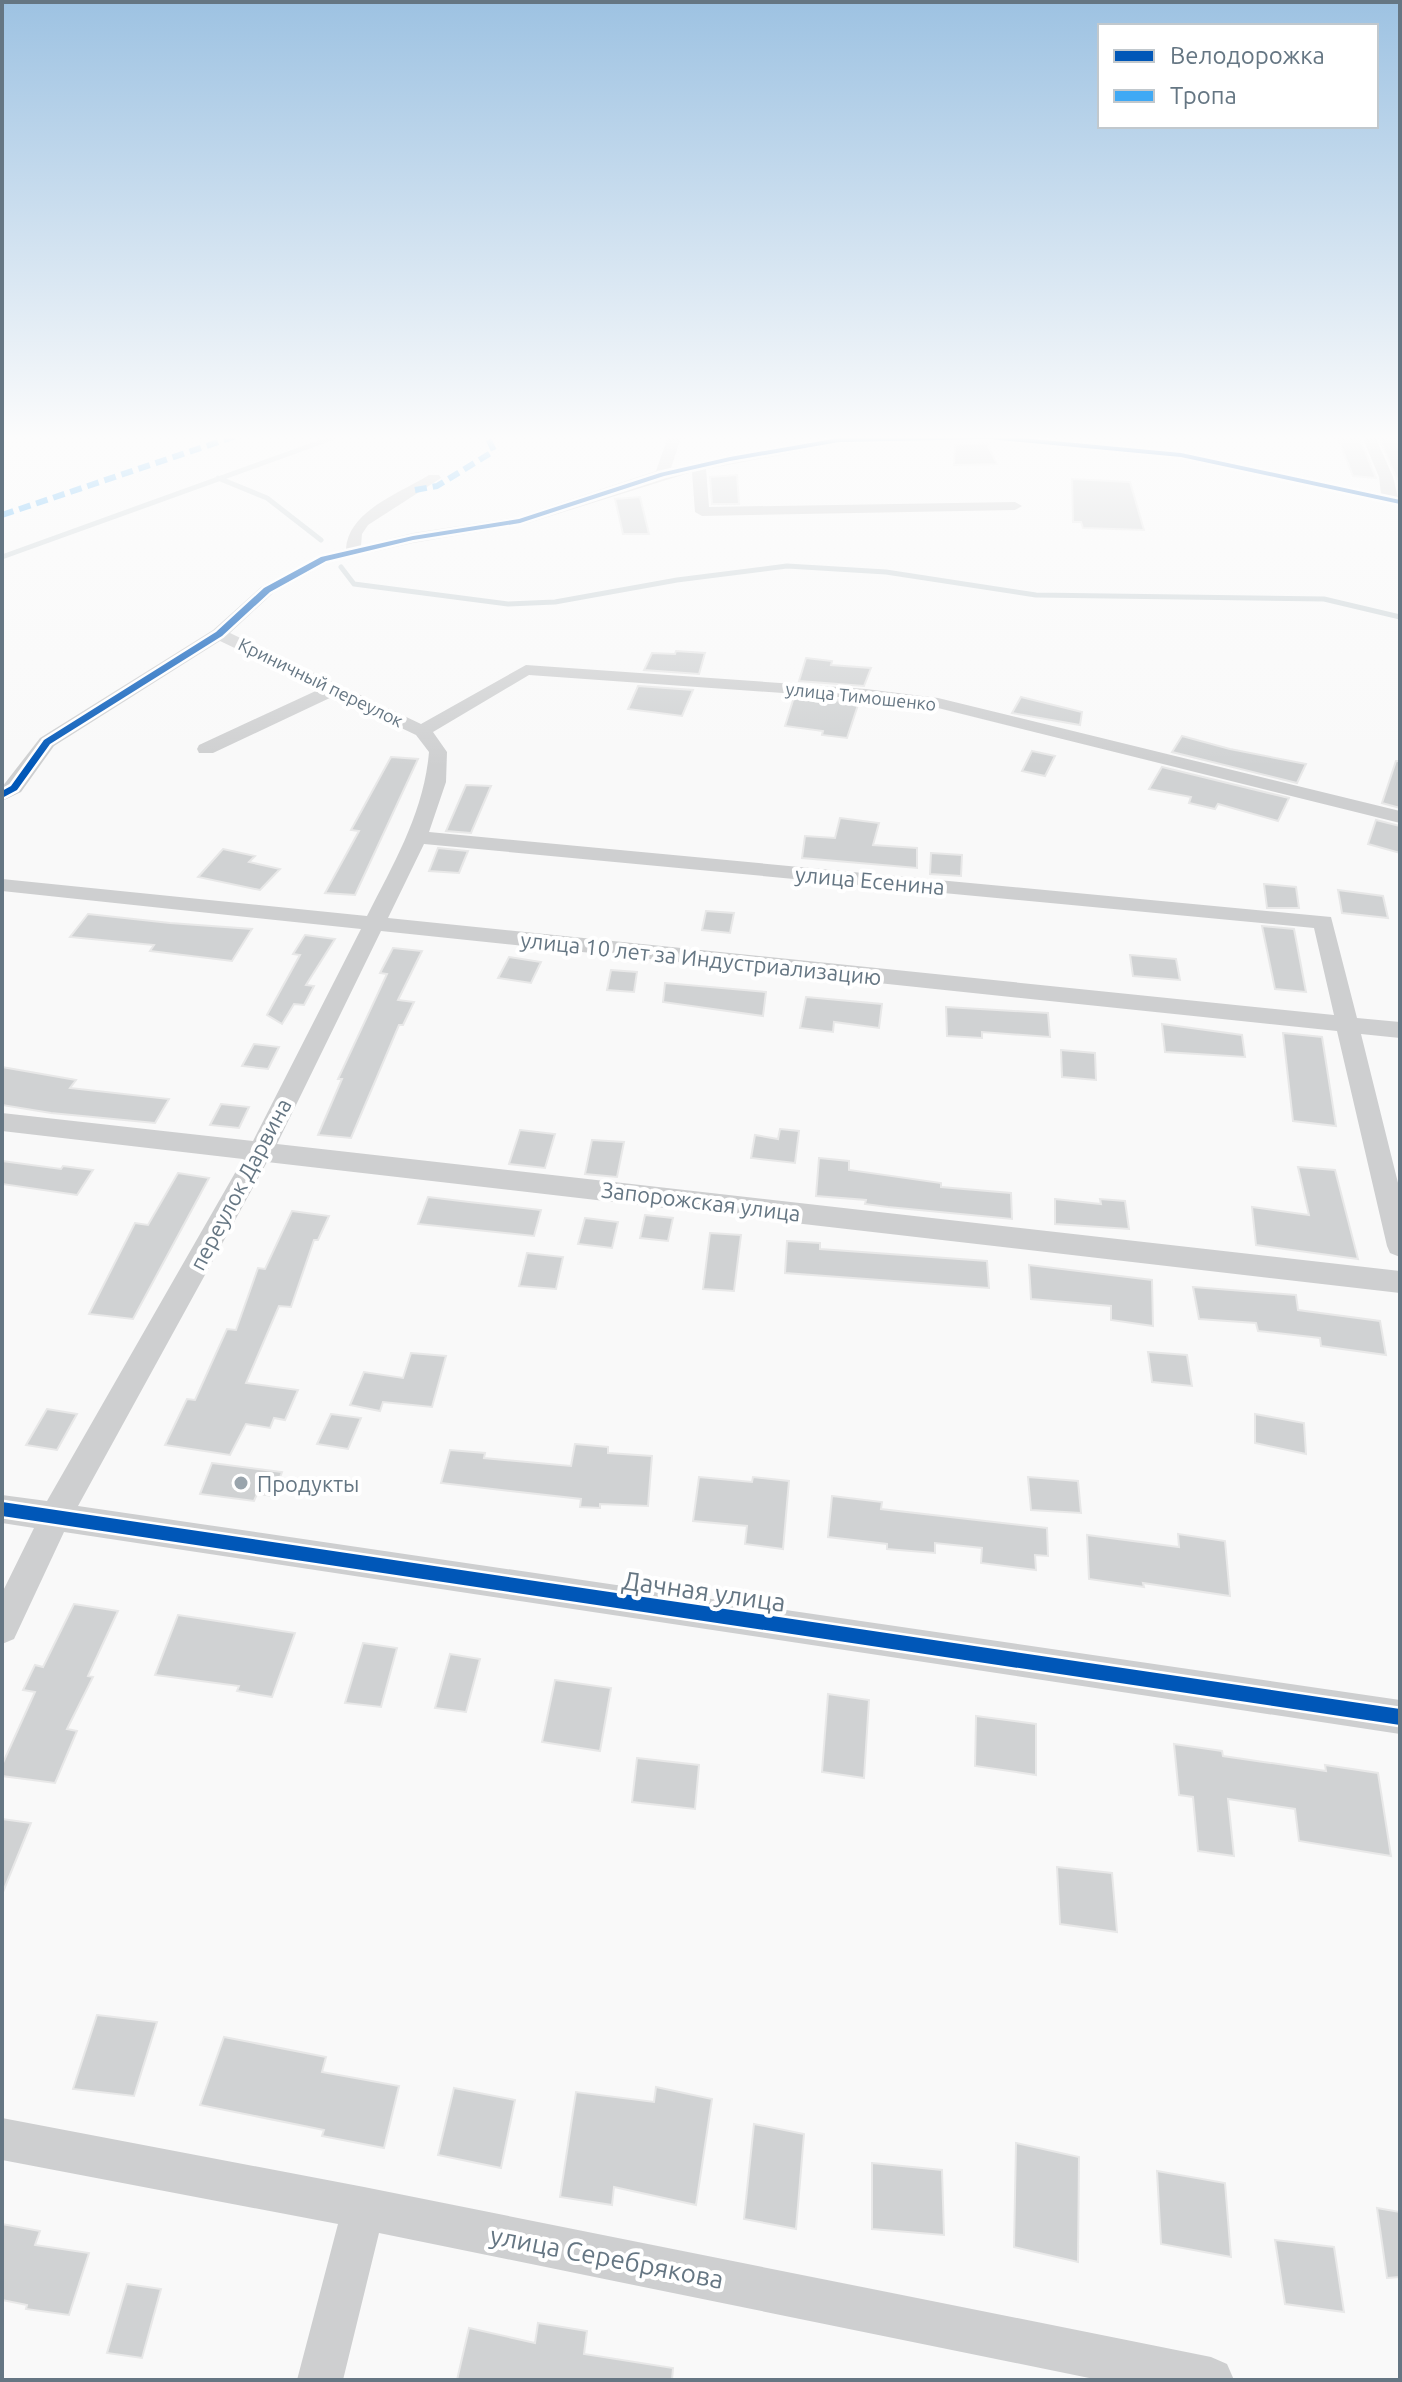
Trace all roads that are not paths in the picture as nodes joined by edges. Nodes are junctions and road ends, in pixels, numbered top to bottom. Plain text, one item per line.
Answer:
1 (353, 545) edge
2 (386, 545) edge
3 (353, 554) junction
4 (219, 634) junction
5 (335, 689) junction
6 (422, 731) junction
7 (206, 749) dead end
8 (2, 795) edge
9 (1400, 817) edge
10 (417, 837) junction
11 (2, 885) edge
12 (374, 924) junction
13 (1347, 1024) junction
14 (1400, 1030) edge
15 (2, 1122) edge
16 (261, 1150) junction
17 (1400, 1246) edge
18 (1400, 1282) edge
19 (2, 1509) edge
20 (55, 1517) junction
21 (2, 1628) edge
22 (1400, 1717) edge
23 (2, 2139) edge
24 (364, 2208) junction
25 (320, 2380) edge
26 (1211, 2380) edge

1 - 3 street
2 - 3 street
3 - 4 street
4 - 5 street, Криничный переулок
4 - 8 street
5 - 6 street, Криничный переулок
5 - 7 street
6 - 9 street, улица Тимошенко
6 - 10 street, переулок Дарвина
10 - 12 street, переулок Дарвина
10 - 13 street, улица Есенина
11 - 12 street, улица 10 лет за Индустриализацию
12 - 13 street, улица 10 лет за Индустриализацию
12 - 16 street, переулок Дарвина
13 - 14 street, улица 10 лет за Индустриализацию
13 - 17 street
15 - 16 street, Запорожская улица
16 - 18 street, Запорожская улица
16 - 20 street, переулок Дарвина
19 - 20 street, Дачная улица
20 - 21 street, переулок Дарвина
20 - 22 street, Дачная улица
23 - 24 street, улица Серебрякова
24 - 25 street
24 - 26 street, улица Серебрякова

